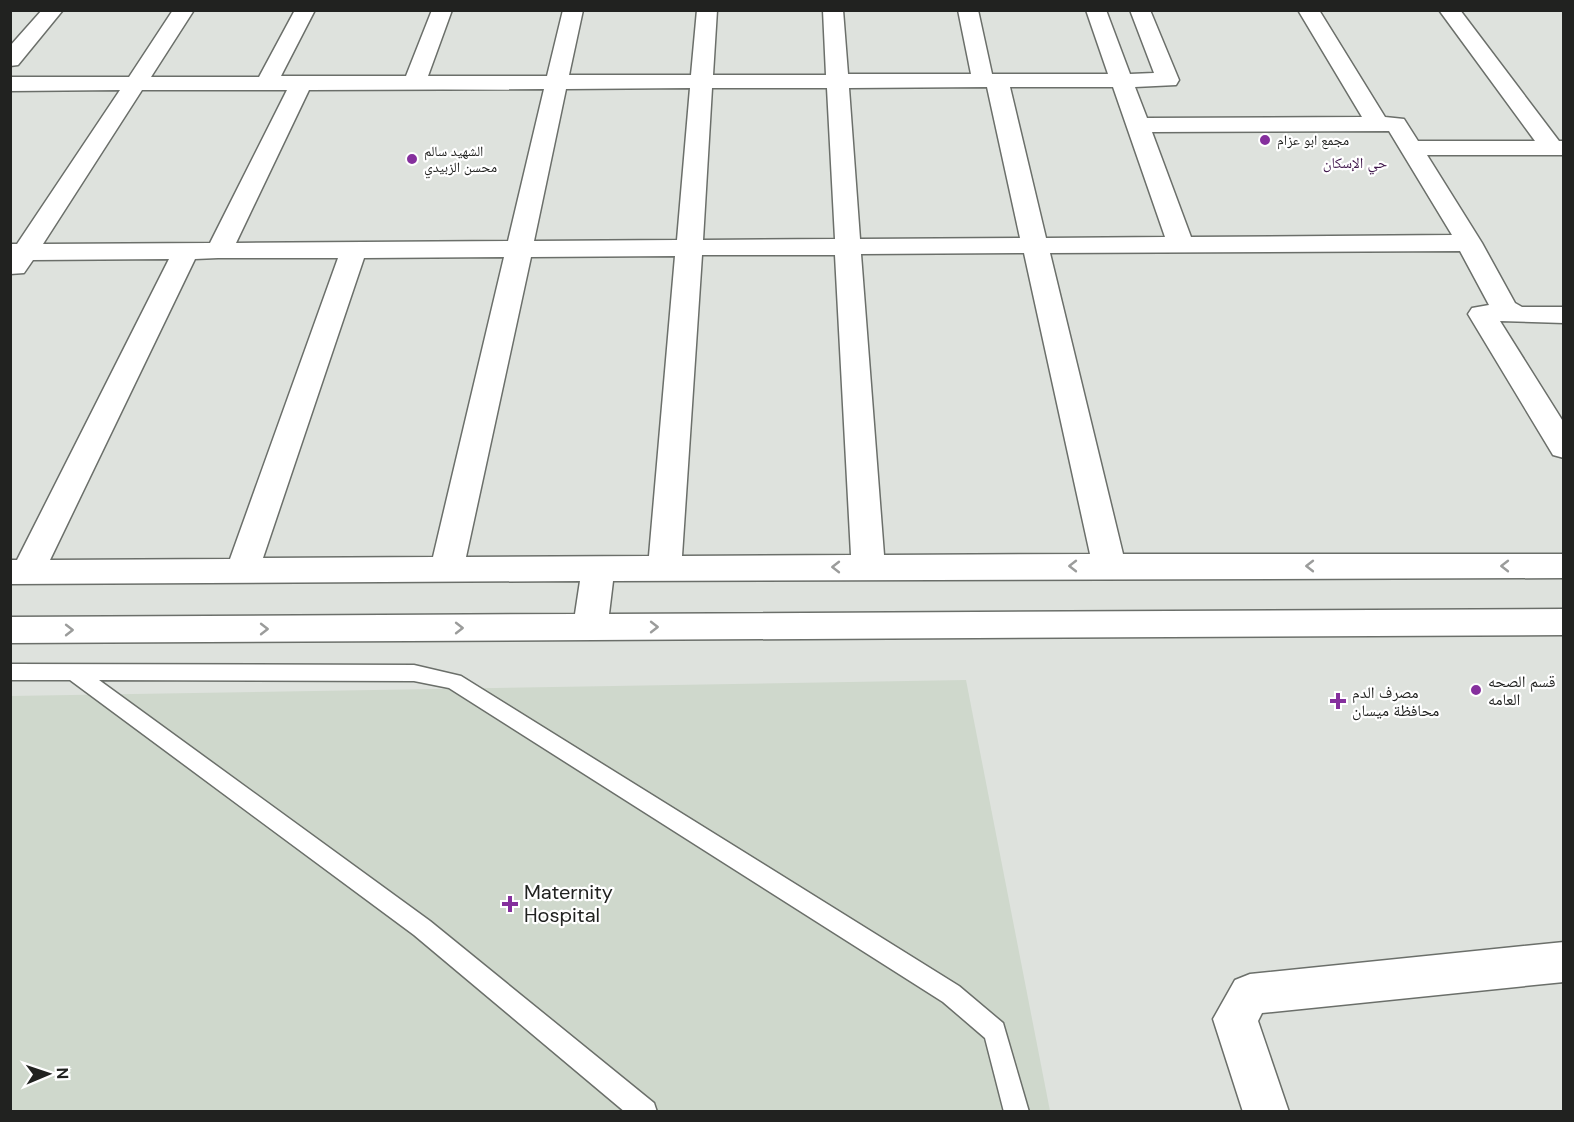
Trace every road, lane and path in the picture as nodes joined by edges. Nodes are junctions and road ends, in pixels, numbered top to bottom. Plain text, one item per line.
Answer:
1 (53, 10) edge
2 (184, 10) edge
3 (305, 10) edge
4 (442, 10) edge
5 (573, 10) edge
6 (707, 10) edge
7 (833, 10) edge
8 (968, 10) edge
9 (1096, 10) edge
10 (1140, 10) edge
11 (1308, 10) edge
12 (1449, 10) edge
13 (10, 60) edge
14 (990, 81) junction
15 (1122, 81) junction
16 (557, 82) junction
17 (702, 82) junction
18 (837, 82) junction
19 (136, 83) junction
20 (267, 83) junction
21 (301, 83) junction
22 (414, 83) junction
23 (10, 84) edge
24 (1378, 124) junction
25 (1138, 125) junction
26 (1411, 148) junction
27 (1558, 148) edge
28 (1469, 243) junction
29 (1181, 245) junction
30 (1036, 246) junction
31 (847, 247) junction
32 (690, 248) junction
33 (519, 249) junction
34 (354, 250) junction
35 (186, 251) junction
36 (219, 251) junction
37 (18, 252) edge
38 (10, 274) edge
39 (1511, 312) junction
40 (1563, 315) edge
41 (1563, 448) edge
42 (1109, 566) junction
43 (1563, 566) edge
44 (868, 567) junction
45 (665, 568) junction
46 (598, 569) junction
47 (447, 570) junction
48 (243, 571) junction
49 (19, 572) edge
50 (1563, 622) edge
51 (590, 627) junction
52 (10, 630) edge
53 (10, 672) edge
54 (74, 672) junction
55 (1563, 962) edge
56 (645, 1112) edge
57 (1017, 1112) edge
58 (1266, 1112) edge

1 - 13 street
2 - 19 street
3 - 20 street
4 - 22 street
5 - 16 street
6 - 17 street
7 - 18 street
8 - 14 street
9 - 15 street
10 - 15 street
11 - 24 street
12 - 27 street
14 - 15 street
14 - 18 street
14 - 30 street
15 - 25 street
16 - 17 street
16 - 22 street
16 - 33 street
17 - 18 street
17 - 32 street
18 - 31 street
19 - 20 street
19 - 23 street
19 - 37 street
20 - 21 street
21 - 22 street
21 - 36 street
24 - 25 street
24 - 26 street
25 - 29 street
26 - 27 street
26 - 28 street
28 - 29 street
28 - 39 street
29 - 30 street
30 - 31 street
30 - 42 street
31 - 32 street
31 - 44 street
32 - 33 street
32 - 45 street
33 - 34 street
33 - 47 street
34 - 36 street
34 - 48 street
35 - 36 street
35 - 37 street
35 - 49 street
37 - 38 street
39 - 40 street
39 - 41 street
43 -> 42 street
42 -> 44 street
44 -> 45 street
45 - 46 street
46 - 47 street
46 - 51 street
47 - 48 street
48 - 49 street
51 -> 50 street
52 -> 51 street
53 - 54 lane
54 - 56 lane
54 - 57 lane
55 - 58 street

